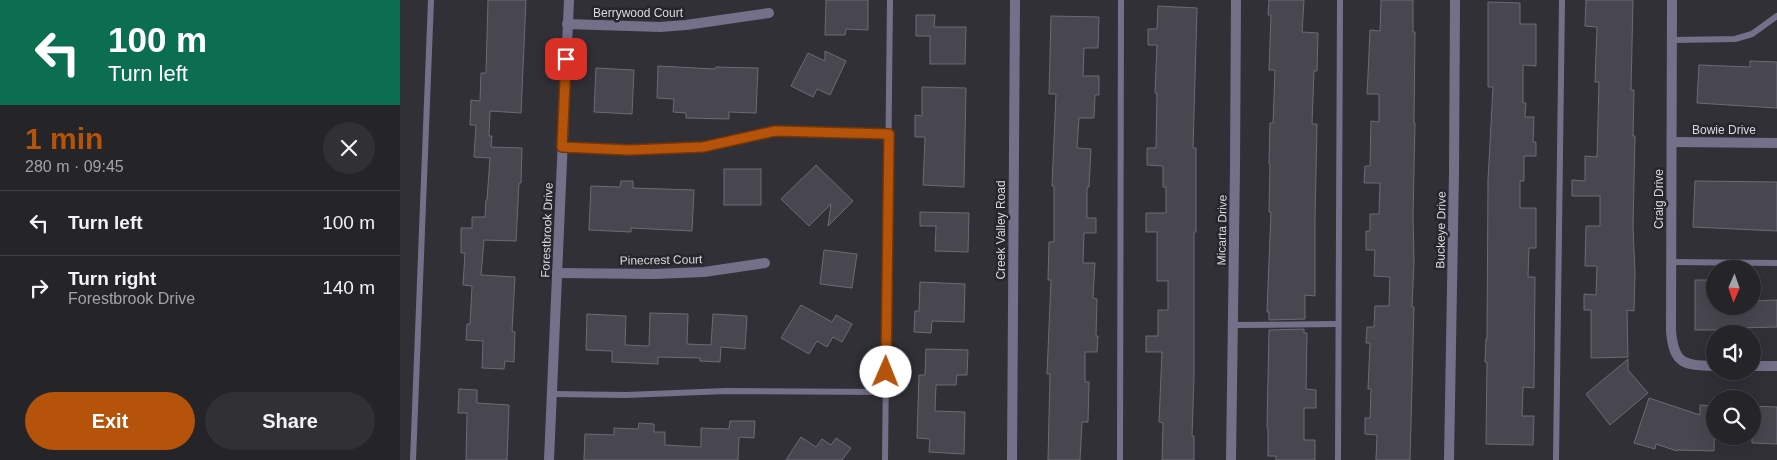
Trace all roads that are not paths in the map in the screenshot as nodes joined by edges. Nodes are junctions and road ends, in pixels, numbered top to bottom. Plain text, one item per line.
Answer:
1 (431, 0) edge
2 (569, 0) edge
3 (890, 0) edge
4 (1015, 0) edge
5 (1121, 0) edge
6 (1236, 0) edge
7 (1340, 0) edge
8 (1455, 0) edge
9 (1562, 0) edge
10 (1672, 0) edge
11 (769, 13) dead end
12 (1777, 16) edge
13 (567, 24) junction
14 (1672, 40) junction
15 (889, 134) junction
16 (1672, 142) junction
17 (1777, 143) edge
18 (562, 147) junction
19 (1671, 262) junction
20 (765, 263) dead end
21 (1777, 263) edge
22 (557, 273) junction
23 (1338, 324) junction
24 (1233, 325) junction
25 (1706, 365) edge
26 (1761, 366) edge
27 (1777, 366) edge
28 (886, 392) junction
29 (552, 394) junction
30 (413, 460) edge
31 (549, 460) edge
32 (885, 460) edge
33 (1012, 460) edge
34 (1120, 460) edge
35 (1231, 460) edge
36 (1338, 460) edge
37 (1449, 460) edge
38 (1556, 460) edge

1 - 30 lane
2 - 13 street, Forestbrook Drive
3 - 15 lane
4 - 33 street, Creek Valley Road
5 - 34 lane
6 - 24 street, Micarta Drive
7 - 23 lane
8 - 37 street, Buckeye Drive
9 - 38 lane
10 - 14 street, Craig Drive
11 - 13 street, Berrywood Court
12 - 14 lane
13 - 18 street, Forestbrook Drive
14 - 16 street, Craig Drive
15 - 18 lane
15 - 28 lane
16 - 17 street, Bowie Drive
16 - 19 street, Craig Drive
18 - 22 street, Forestbrook Drive
19 - 21 lane
19 - 25 street, Craig Drive
20 - 22 street, Pinecrest Court
22 - 29 street, Forestbrook Drive
23 - 24 lane
23 - 36 lane
24 - 35 street, Micarta Drive
26 - 27 street
28 - 29 lane
28 - 32 lane
29 - 31 street, Forestbrook Drive

